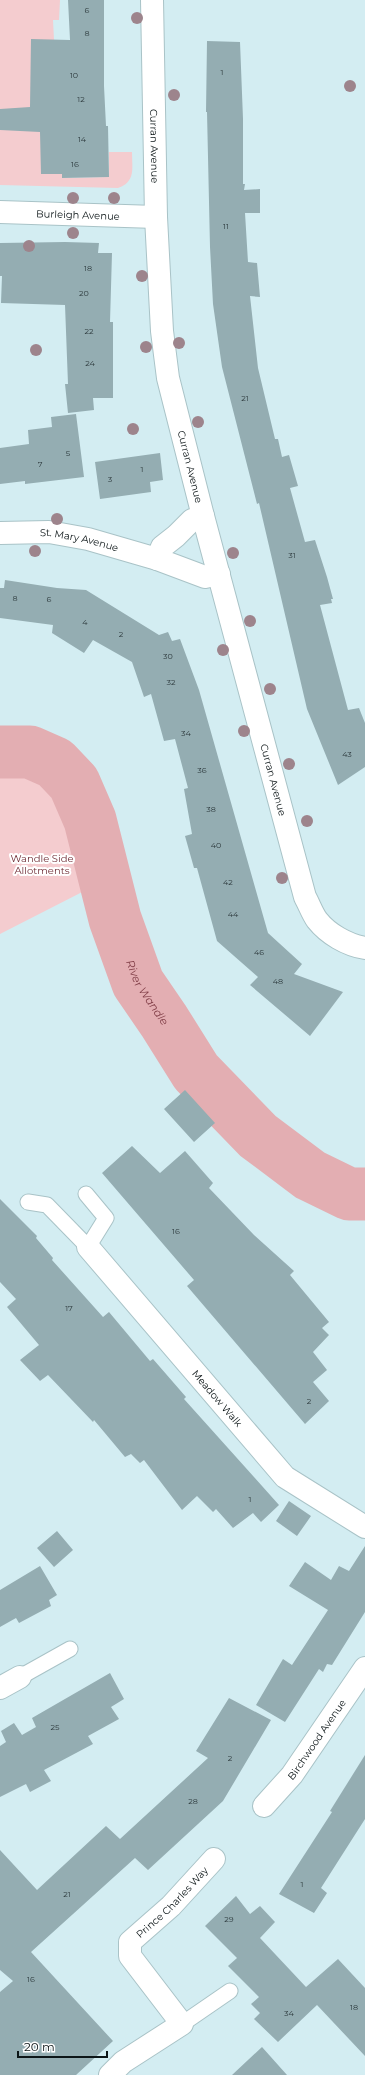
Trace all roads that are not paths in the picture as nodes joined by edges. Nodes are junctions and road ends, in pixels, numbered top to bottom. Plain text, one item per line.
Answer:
1 (152, 0) edge
2 (0, 212) edge
3 (156, 217) junction
4 (203, 516) junction
5 (0, 533) edge
6 (157, 559) junction
7 (219, 574) junction
8 (365, 948) edge
9 (86, 1194) dead end
10 (28, 1202) dead end
11 (88, 1247) junction
12 (365, 1527) edge
13 (70, 1649) dead end
14 (365, 1668) edge
15 (20, 1677) joint
16 (0, 1688) edge
17 (264, 1806) dead end
18 (214, 1859) dead end
19 (230, 1991) dead end
20 (182, 2024) junction
21 (110, 2075) edge

1 - 3 street, Curran Avenue
2 - 3 street, Burleigh Avenue
3 - 4 street, Curran Avenue
4 - 6 street
4 - 7 street, Curran Avenue
5 - 6 street, St. Mary Avenue
6 - 7 street, St. Mary Avenue
7 - 8 street, Curran Avenue
9 - 11 lane
10 - 11 lane
11 - 12 street, Meadow Walk
13 - 15 lane
14 - 17 street, Birchwood Avenue
15 - 16 street
18 - 20 street, Prince Charles Way
19 - 20 lane
20 - 21 street

